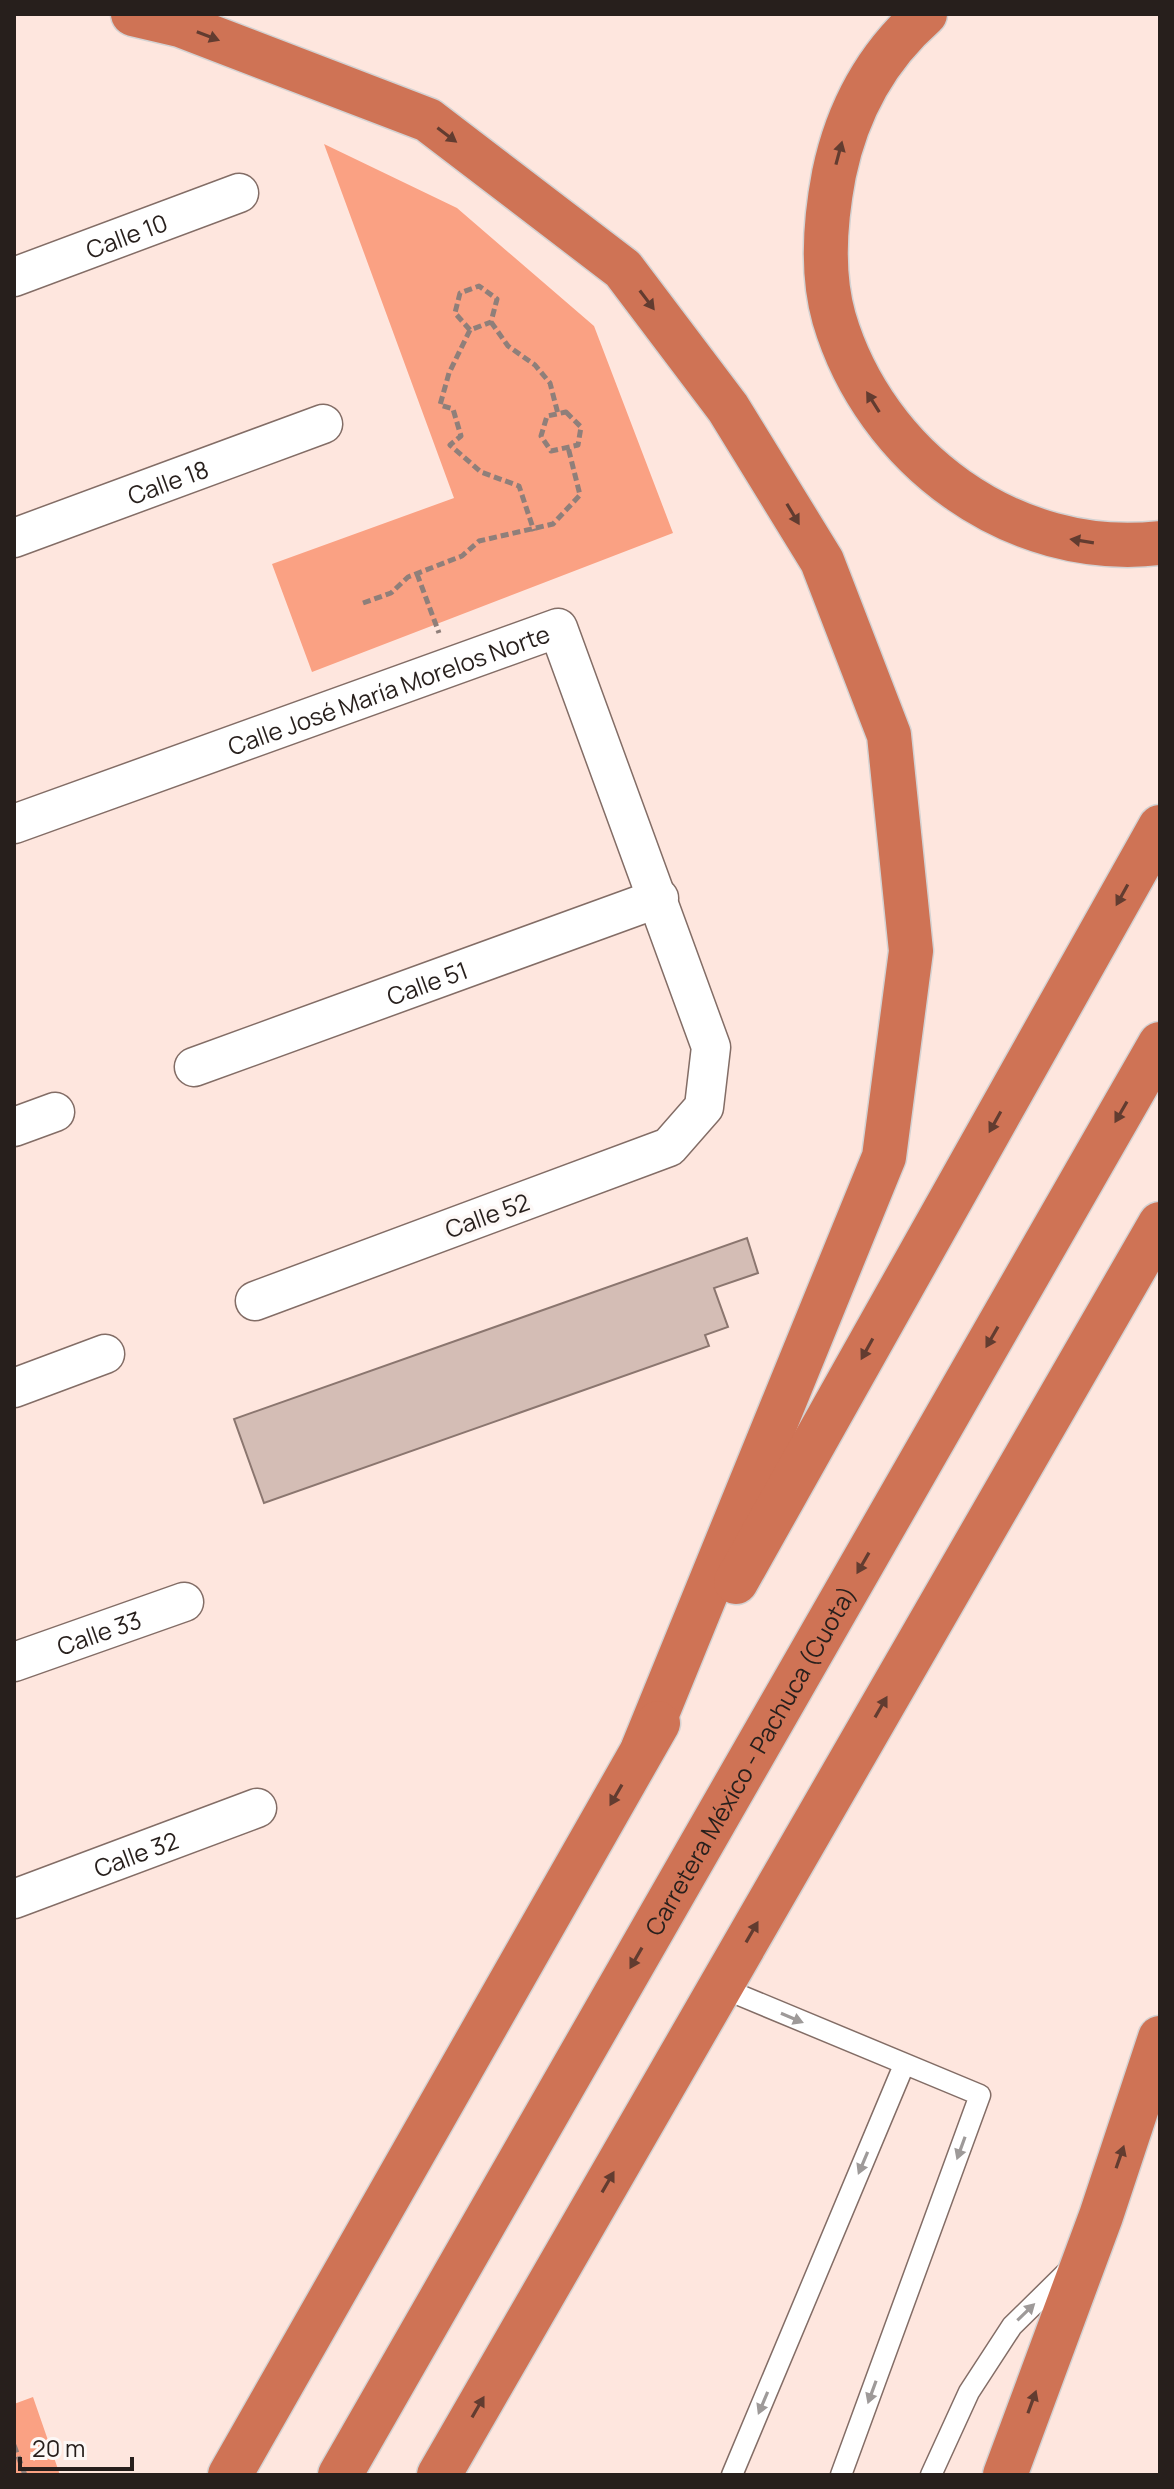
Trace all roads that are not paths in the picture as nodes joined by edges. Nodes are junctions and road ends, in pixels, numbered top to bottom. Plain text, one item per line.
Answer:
1 (133, 14) edge
2 (925, 14) edge
3 (239, 193) dead end
4 (14, 277) edge
5 (323, 424) dead end
6 (14, 538) edge
7 (1160, 543) edge
8 (14, 824) edge
9 (1160, 827) edge
10 (659, 898) junction
11 (1160, 1044) edge
12 (194, 1067) dead end
13 (704, 1107) joint
14 (55, 1112) dead end
15 (14, 1127) edge
16 (1160, 1224) edge
17 (255, 1301) dead end
18 (105, 1354) dead end
19 (14, 1388) edge
20 (184, 1602) dead end
21 (14, 1662) edge
22 (643, 1748) junction
23 (257, 1808) dead end
24 (14, 1899) edge
25 (720, 1987) junction
26 (1160, 2038) edge
27 (904, 2065) junction
28 (1088, 2252) junction
29 (230, 2475) edge
30 (340, 2475) edge
31 (439, 2475) edge
32 (732, 2475) edge
33 (841, 2475) edge
34 (931, 2475) edge
35 (1005, 2475) edge

1 -> 22 highway
7 -> 2 highway
3 - 4 street, Calle 10
5 - 6 street, Calle 18
8 - 10 street, Calle José María Morelos Norte
9 -> 22 highway
10 - 12 street, Calle 51
10 - 13 street, Calle José María Morelos Norte
11 -> 30 highway, Carretera México - Pachuca (Cuota)
13 - 17 street, Calle 52
14 - 15 street
25 -> 16 highway
18 - 19 street
20 - 21 street, Calle 33
22 -> 29 highway
23 - 24 street, Calle 32
25 -> 27 lane
31 -> 25 highway
28 -> 26 highway
27 -> 32 lane
27 -> 33 lane
34 -> 28 lane
35 -> 28 highway

